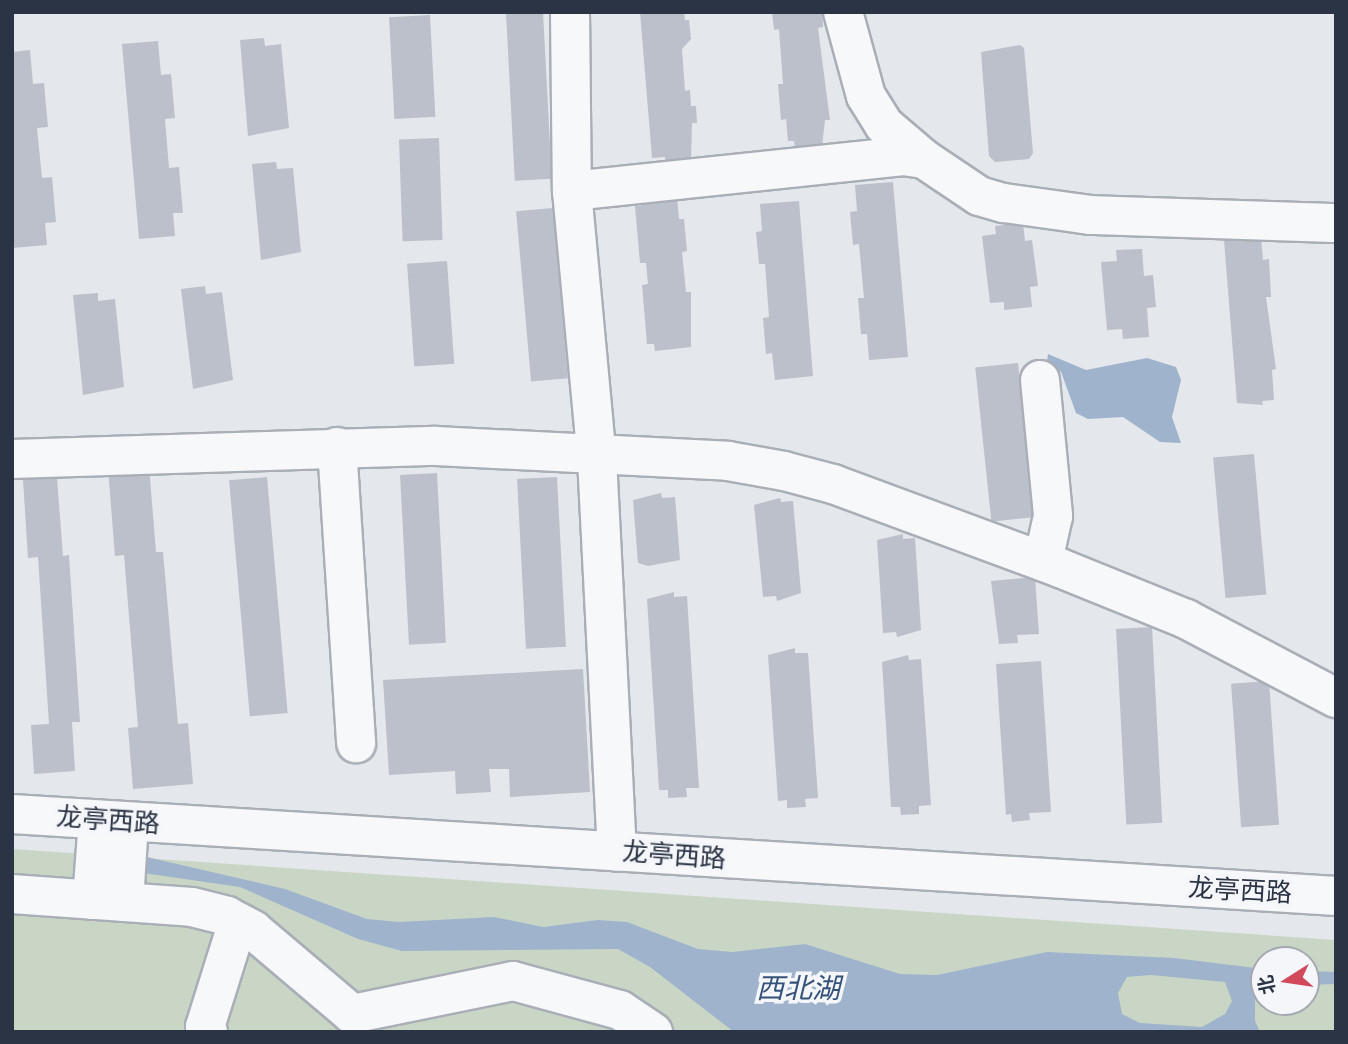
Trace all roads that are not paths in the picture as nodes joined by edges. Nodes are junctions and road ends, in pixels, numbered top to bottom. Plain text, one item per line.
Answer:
1 (570, 12) edge
2 (842, 12) edge
3 (923, 159) junction
4 (572, 191) junction
5 (1336, 223) edge
6 (1040, 380) dead end
7 (337, 447) junction
8 (597, 458) junction
9 (12, 459) edge
10 (1043, 561) junction
11 (1336, 698) edge
12 (356, 744) dead end
13 (12, 814) edge
14 (114, 821) junction
15 (617, 851) junction
16 (12, 894) edge
17 (1336, 895) edge
18 (108, 901) junction
19 (238, 922) junction
20 (349, 1023) edge
21 (208, 1032) edge
22 (653, 1032) edge

1 - 4 street
2 - 3 street
3 - 4 street
3 - 5 street
4 - 8 street
6 - 10 street
7 - 8 street
7 - 9 street
7 - 12 street
8 - 10 street
8 - 15 street
10 - 11 street
13 - 14 street, 龙亭西路
14 - 15 street, 龙亭西路
14 - 18 street
15 - 17 street, 龙亭西路
16 - 18 street
18 - 19 street
19 - 20 street
19 - 21 street
20 - 22 street

